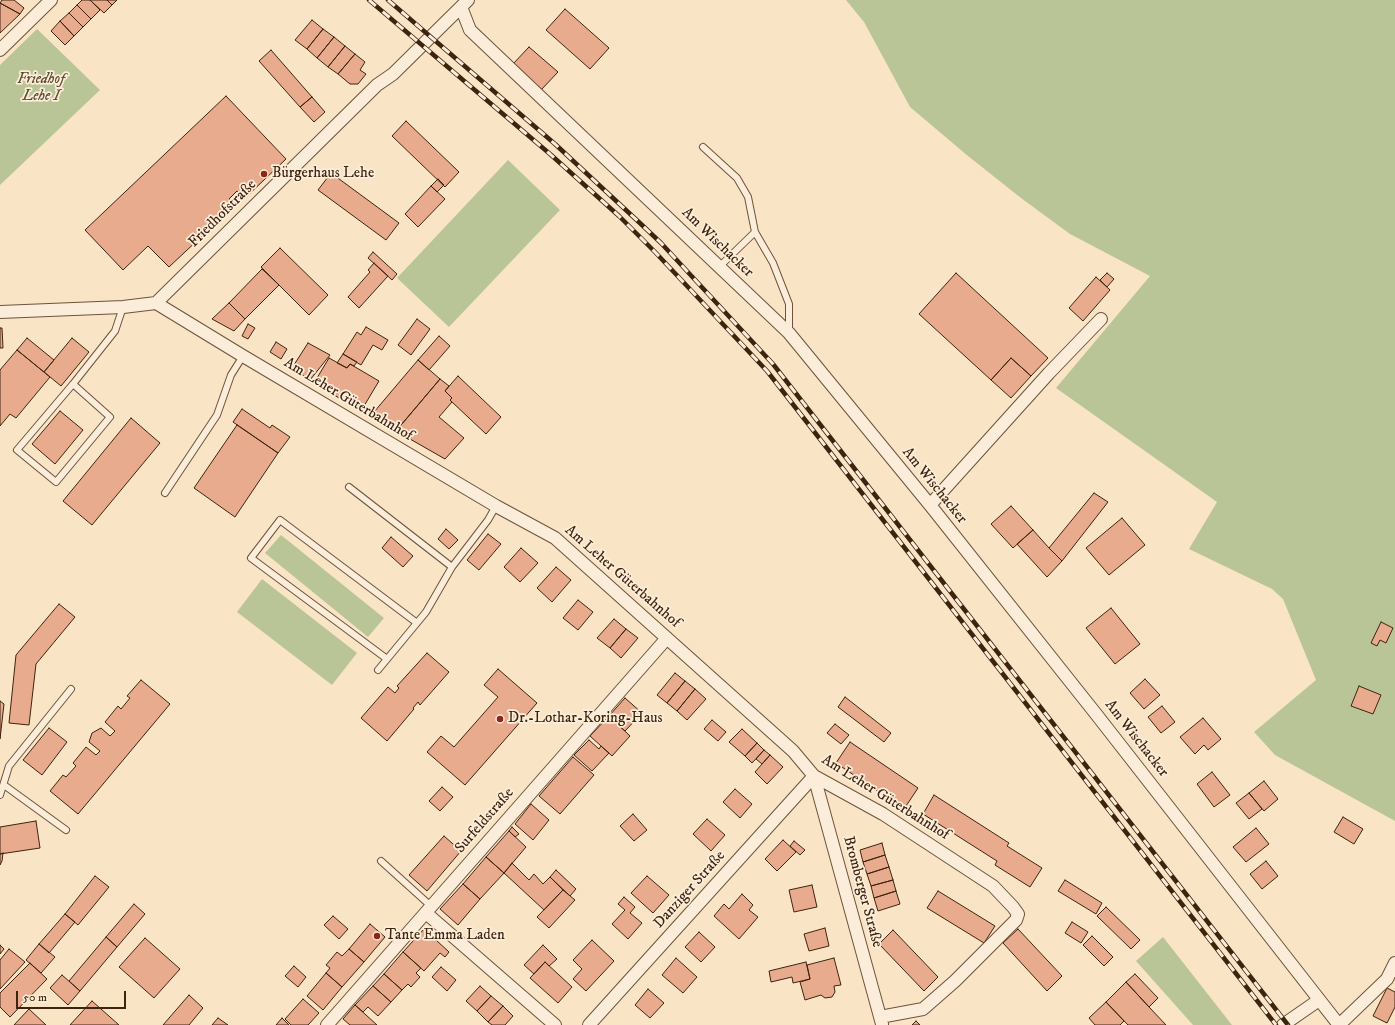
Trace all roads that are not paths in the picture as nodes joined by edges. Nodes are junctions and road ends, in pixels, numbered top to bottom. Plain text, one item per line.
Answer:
1 (51, 0) edge
2 (463, 2) edge
3 (0, 50) edge
4 (703, 147) dead end
5 (755, 232) junction
6 (719, 267) junction
7 (156, 303) junction
8 (123, 307) junction
9 (0, 312) edge
10 (1101, 318) dead end
11 (789, 334) junction
12 (243, 356) junction
13 (73, 384) junction
14 (349, 487) dead end
15 (165, 493) dead end
16 (930, 505) junction
17 (496, 506) junction
18 (452, 567) junction
19 (417, 623) junction
20 (667, 638) junction
21 (387, 659) junction
22 (378, 670) dead end
23 (71, 689) dead end
24 (814, 776) junction
25 (4, 785) junction
26 (0, 795) edge
27 (66, 830) dead end
28 (381, 861) dead end
29 (1013, 907) joint
30 (429, 910) junction
31 (1395, 963) edge
32 (1319, 1000) junction
33 (881, 1021) edge
34 (327, 1025) edge
35 (555, 1025) edge
36 (589, 1025) edge
37 (1283, 1025) edge
38 (1339, 1025) edge

1 - 3 street
2 - 6 street, Am Wischacker
2 - 7 street, Friedhofstraße
4 - 5 lane
5 - 6 lane
5 - 11 lane
6 - 11 street, Am Wischacker
7 - 8 street
7 - 12 street, Am Leher Güterbahnhof
8 - 9 street
8 - 13 lane
10 - 16 street
11 - 16 street, Am Wischacker
12 - 15 lane
12 - 17 street, Am Leher Güterbahnhof
13 - 13 lane
14 - 18 lane
16 - 32 street, Am Wischacker
17 - 18 lane
17 - 20 street, Am Leher Güterbahnhof
18 - 19 lane
19 - 21 lane
19 - 21 lane
20 - 24 street, Am Leher Güterbahnhof
20 - 30 street, Surfeldstraße
21 - 22 lane
23 - 25 lane
24 - 29 street, Am Leher Güterbahnhof
24 - 33 street, Bromberger Straße
24 - 36 street, Danziger Straße
25 - 26 lane
25 - 27 lane
28 - 30 lane
29 - 33 street, Bromberger Straße
30 - 34 street, Surfeldstraße
30 - 35 street
31 - 38 street
32 - 37 street
32 - 38 street, Am Wischacker

